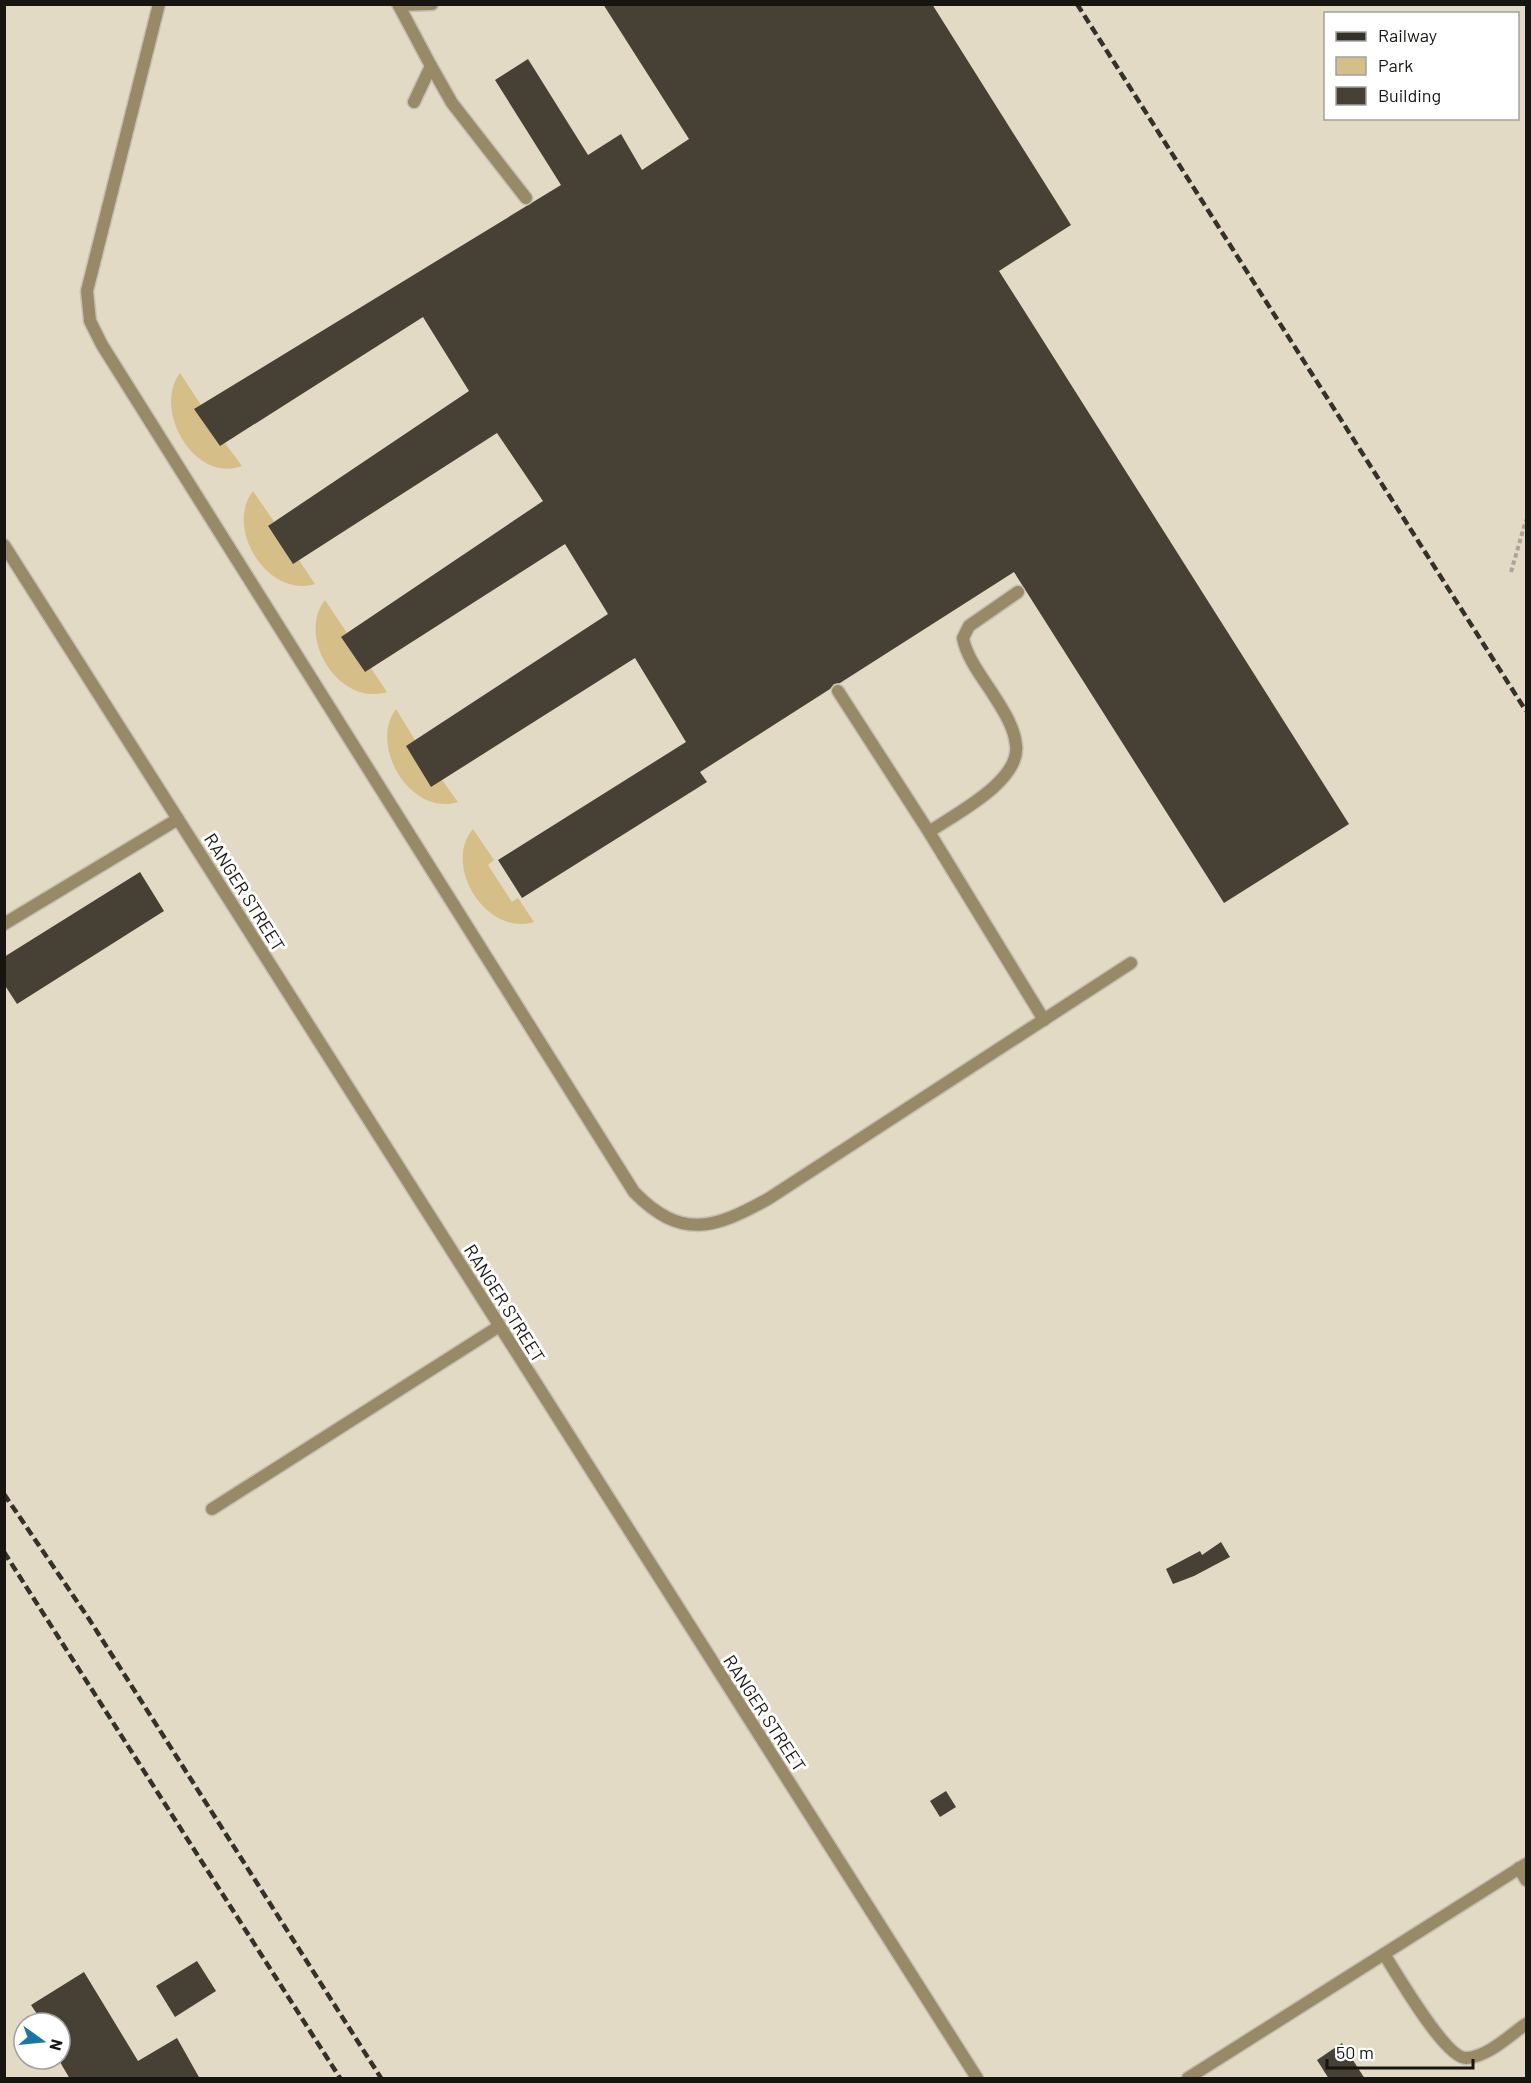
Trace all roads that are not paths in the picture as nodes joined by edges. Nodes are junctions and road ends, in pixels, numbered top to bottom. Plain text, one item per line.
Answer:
1 (159, 4) edge
2 (432, 4) edge
3 (398, 5) edge
4 (431, 66) junction
5 (414, 102) dead end
6 (526, 198) dead end
7 (4, 545) edge
8 (1018, 592) dead end
9 (838, 691) dead end
10 (178, 819) junction
11 (929, 832) junction
12 (4, 924) edge
13 (1131, 963) dead end
14 (1044, 1020) junction
15 (498, 1327) junction
16 (212, 1509) dead end
17 (1523, 1866) edge
18 (1527, 1880) edge
19 (1384, 1954) junction
20 (1527, 2024) edge
21 (977, 2079) edge
22 (1188, 2079) edge

1 - 14 lane
2 - 3 lane
3 - 4 lane
4 - 5 lane
4 - 6 lane
7 - 10 lane, RANGER STREET
8 - 11 lane
9 - 11 lane
10 - 12 lane
10 - 15 lane, RANGER STREET
11 - 14 lane
13 - 14 lane
15 - 16 lane
15 - 21 lane, RANGER STREET
17 - 18 lane
17 - 19 lane
19 - 20 lane
19 - 22 lane

